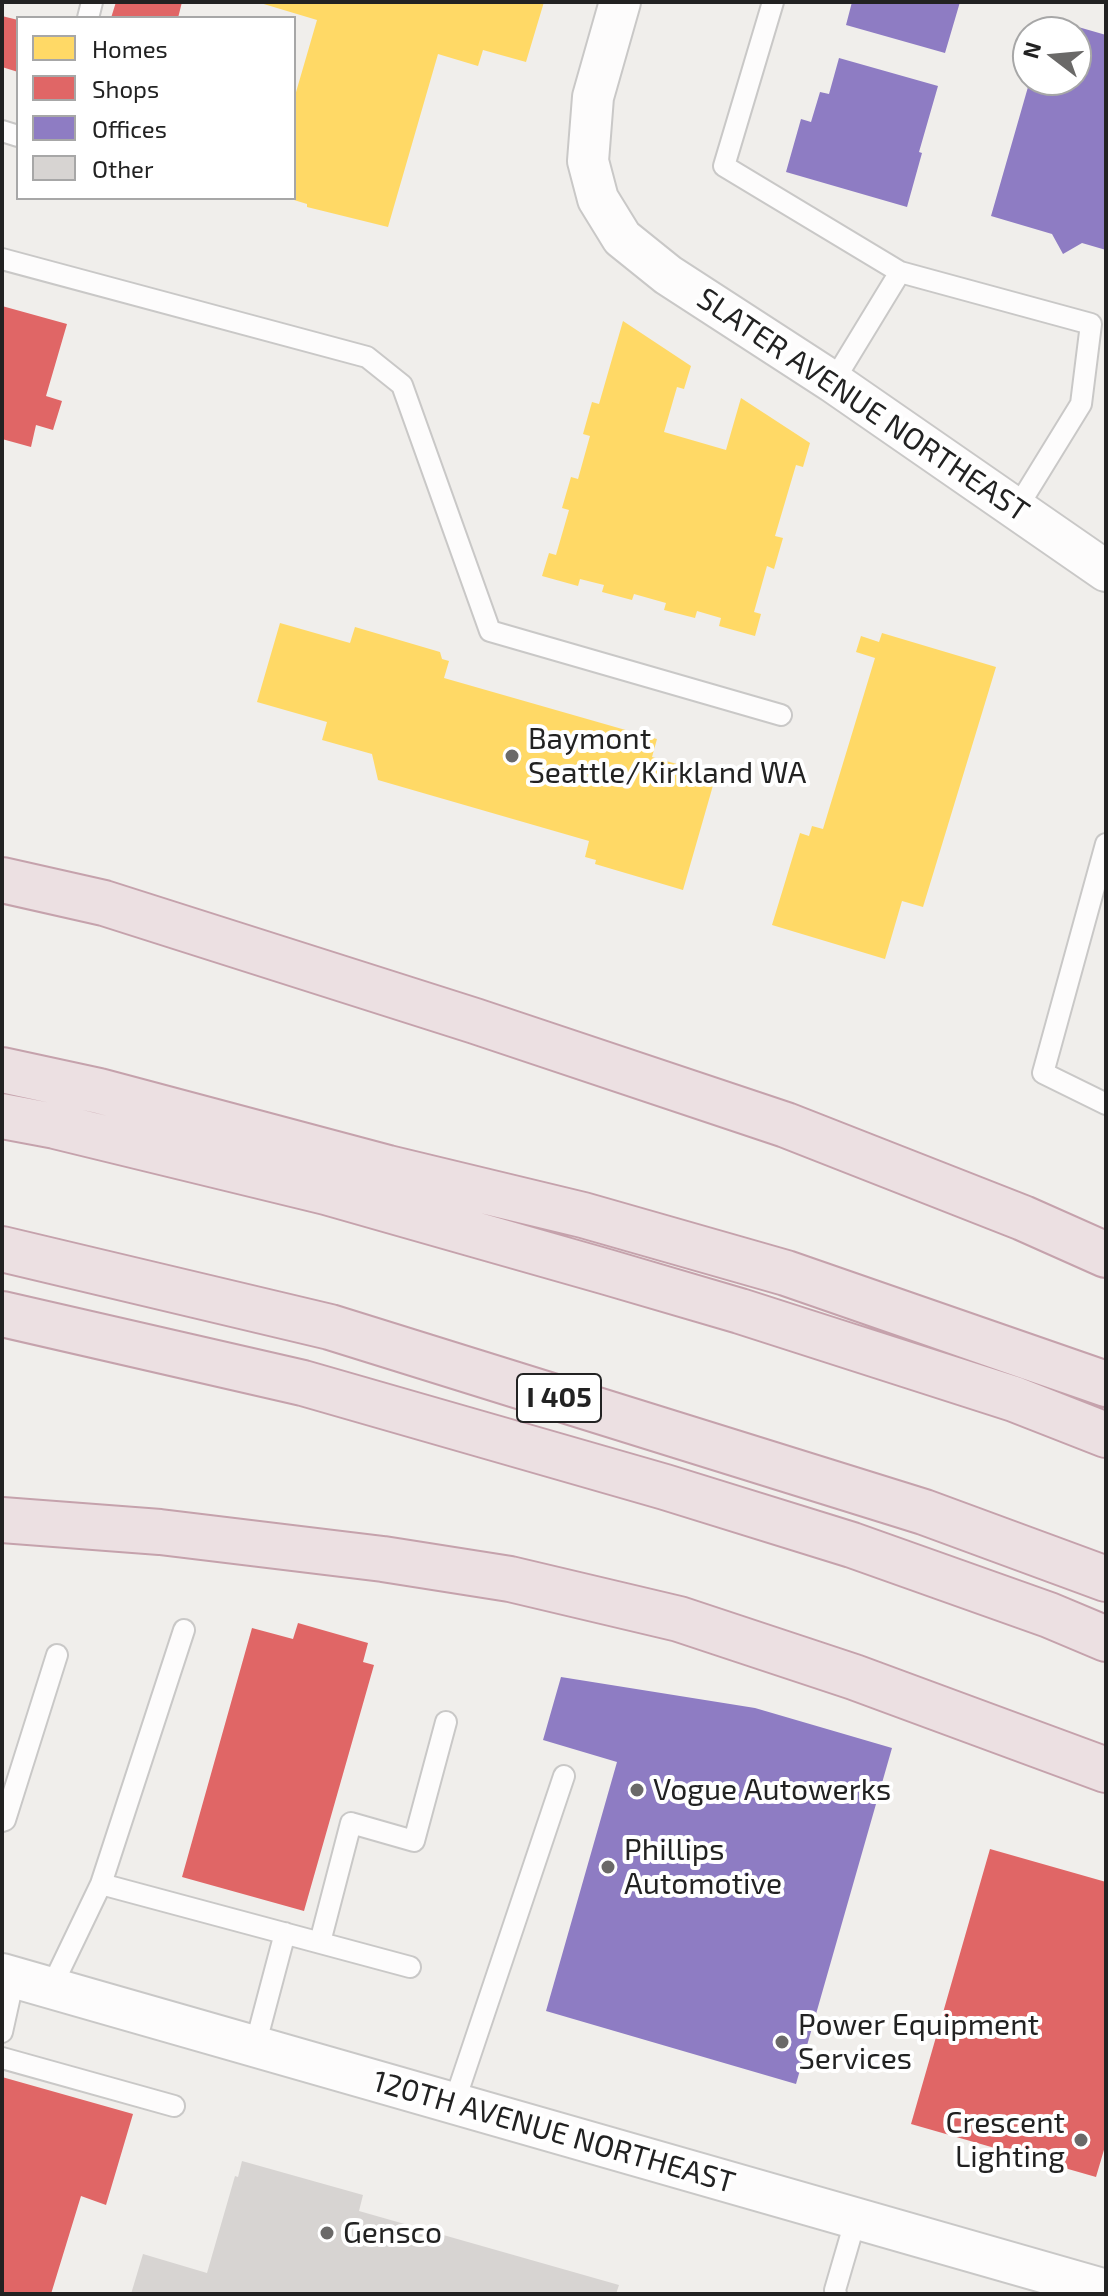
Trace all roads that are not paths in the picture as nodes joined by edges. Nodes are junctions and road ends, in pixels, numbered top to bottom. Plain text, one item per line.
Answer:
1 (620, 2) edge
2 (773, 2) edge
3 (2, 259) edge
4 (900, 272) junction
5 (833, 382) junction
6 (1017, 508) junction
7 (1106, 571) edge
8 (781, 715) dead end
9 (1106, 844) edge
10 (2, 852) edge
11 (2, 880) edge
12 (104, 903) junction
13 (2, 1070) edge
14 (1106, 1104) edge
15 (2, 1116) edge
16 (2, 1249) edge
17 (1106, 1255) edge
18 (2, 1314) edge
19 (1106, 1384) edge
20 (1106, 1435) edge
21 (2, 1520) edge
22 (1106, 1579) edge
23 (184, 1630) dead end
24 (1106, 1639) edge
25 (57, 1655) dead end
26 (446, 1722) dead end
27 (1106, 1770) edge
28 (564, 1776) dead end
29 (2, 1821) edge
30 (101, 1884) junction
31 (285, 1933) junction
32 (320, 1942) junction
33 (410, 1967) dead end
34 (22, 1980) edge
35 (2, 2032) edge
36 (255, 2046) junction
37 (2, 2058) edge
38 (454, 2103) junction
39 (174, 2106) dead end
40 (856, 2218) junction
41 (1106, 2290) edge
42 (836, 2294) edge

1 - 5 street, SLATER AVENUE NORTHEAST
2 - 4 lane
3 - 8 lane
4 - 5 lane
4 - 6 lane
5 - 6 street, SLATER AVENUE NORTHEAST
6 - 7 street, SLATER AVENUE NORTHEAST
9 - 14 lane
10 - 12 highway
11 - 12 highway
12 - 17 highway
13 - 19 highway
15 - 20 highway
16 - 22 highway, I 405
18 - 24 highway, I 405
21 - 27 highway
23 - 30 lane
25 - 29 lane
26 - 32 lane
28 - 38 lane
30 - 31 lane
30 - 34 lane
31 - 32 lane
31 - 36 lane
32 - 33 lane
34 - 35 lane
34 - 36 street, 120TH AVENUE NORTHEAST
36 - 38 street, 120TH AVENUE NORTHEAST
37 - 39 lane
38 - 40 street, 120TH AVENUE NORTHEAST
40 - 41 street, 120TH AVENUE NORTHEAST
40 - 42 lane

